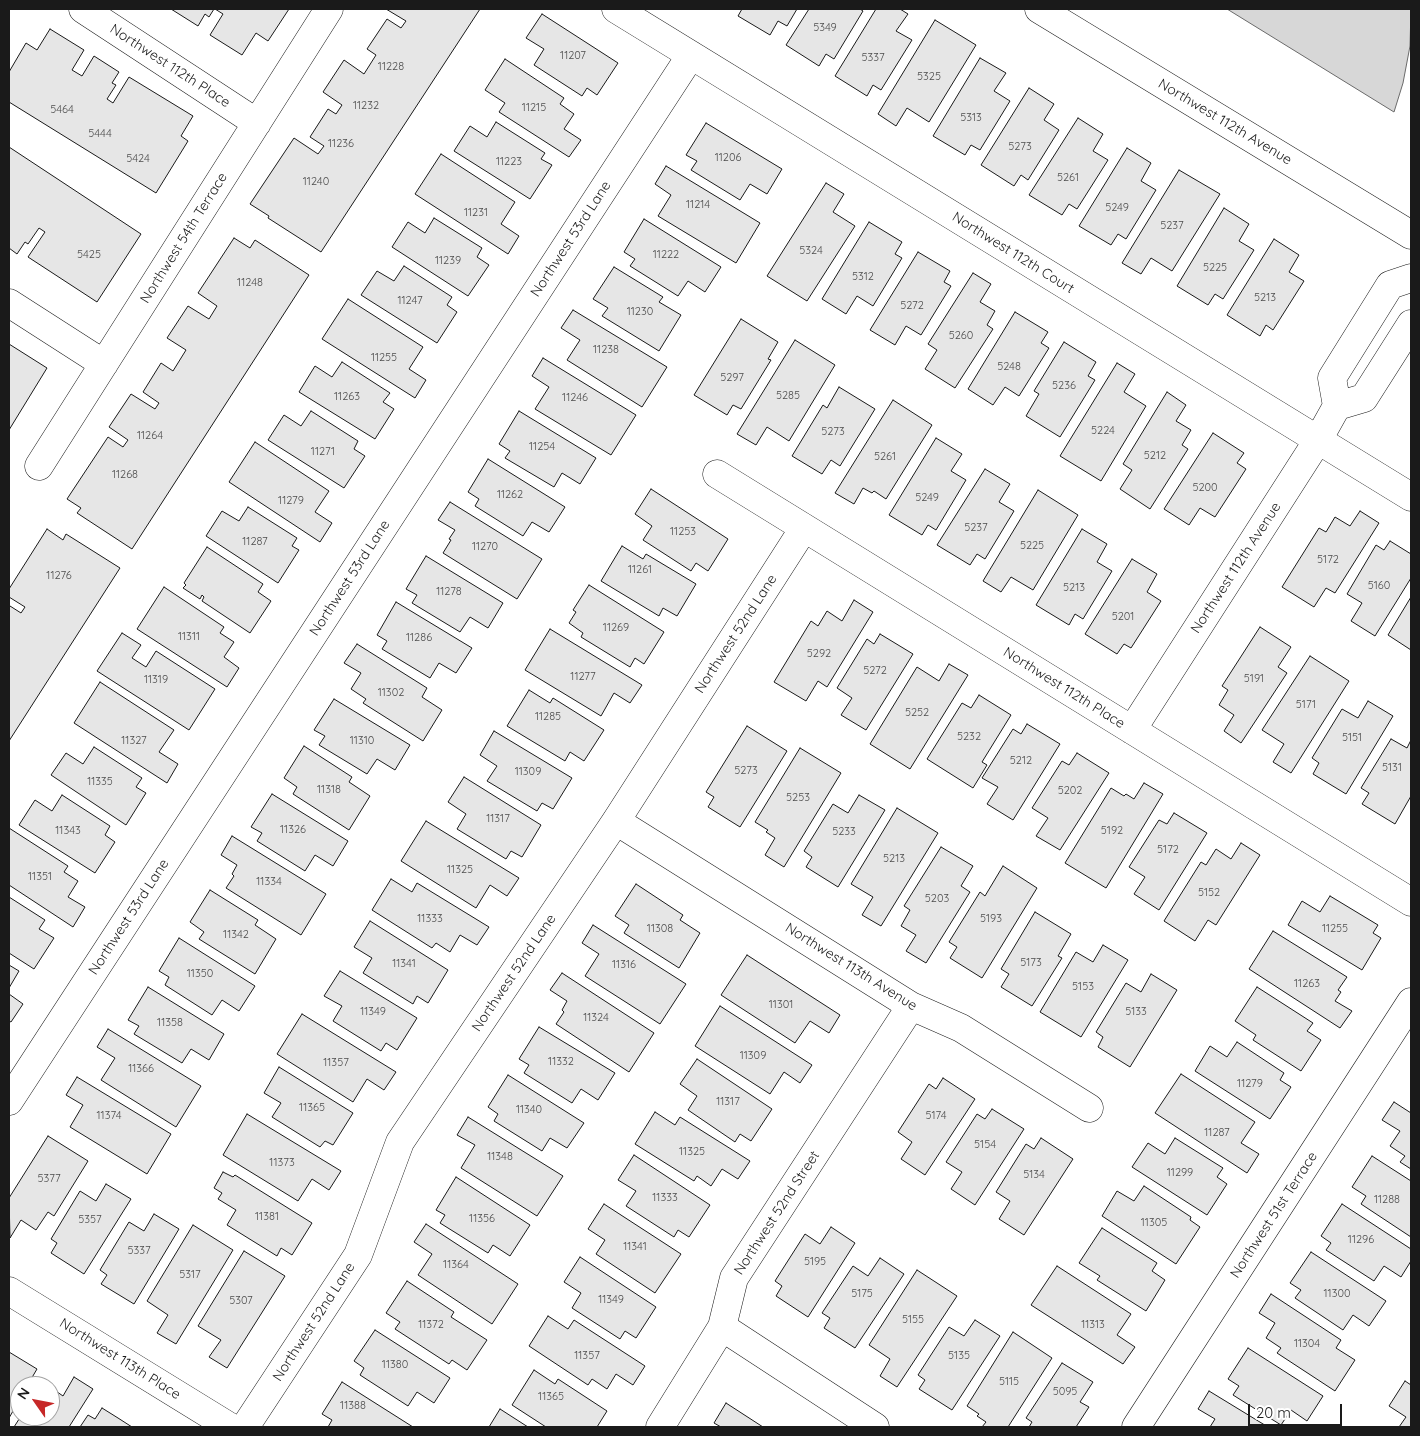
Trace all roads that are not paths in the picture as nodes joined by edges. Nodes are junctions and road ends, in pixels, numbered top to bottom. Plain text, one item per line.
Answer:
1 (83, 9) edge
2 (329, 9) edge
3 (616, 9) edge
4 (1039, 9) edge
5 (691, 55) junction
6 (257, 123) junction
7 (1411, 235) edge
8 (1411, 278) edge
9 (9, 303) edge
10 (1411, 324) edge
11 (104, 364) junction
12 (1337, 406) junction
13 (1318, 440) junction
14 (39, 466) dead end
15 (717, 474) dead end
16 (1411, 497) edge
17 (804, 528) junction
18 (1132, 730) junction
19 (616, 821) junction
20 (1411, 902) edge
21 (1411, 1002) edge
22 (911, 1006) junction
23 (9, 1101) edge
24 (1089, 1108) dead end
25 (9, 1291) edge
26 (722, 1327) junction
27 (230, 1427) edge
28 (245, 1427) edge
29 (660, 1427) edge
30 (875, 1427) edge
31 (1136, 1427) edge

1 - 6 street, Northwest 112th Place
2 - 6 street, Northwest 54th Terrace
3 - 5 street, Northwest 112th Court
4 - 7 street, Northwest 112th Avenue
5 - 13 street, Northwest 112th Court
5 - 23 street, Northwest 53rd Lane
6 - 11 street, Northwest 54th Terrace
8 - 12 street
9 - 11 street
10 - 12 street
11 - 14 street, Northwest 54th Terrace
12 - 13 street, Northwest 112th Avenue
13 - 16 street, Northwest 112th Court
13 - 18 street, Northwest 112th Avenue
15 - 17 street, Northwest 112th Place
17 - 18 street, Northwest 112th Place
17 - 19 street, Northwest 52nd Lane
18 - 20 street, Northwest 112th Place
19 - 22 street, Northwest 113th Avenue
19 - 28 street, Northwest 52nd Lane
21 - 31 street, Northwest 51st Terrace
22 - 24 street, Northwest 113th Avenue
22 - 26 street, Northwest 52nd Street
25 - 27 street, Northwest 113th Place
26 - 29 street, Northwest 52nd Street
26 - 30 street

